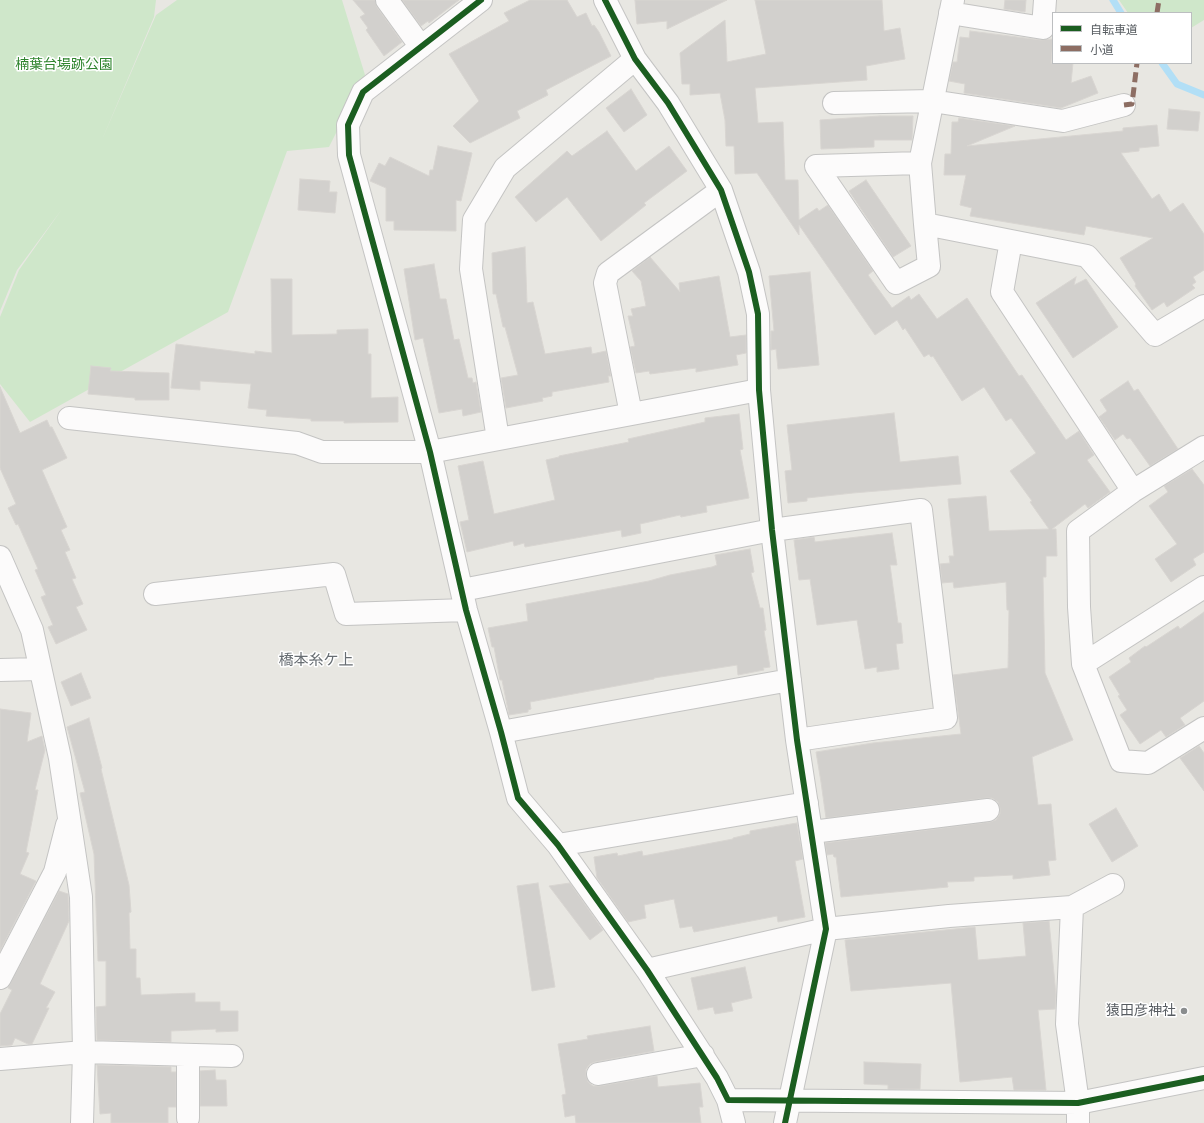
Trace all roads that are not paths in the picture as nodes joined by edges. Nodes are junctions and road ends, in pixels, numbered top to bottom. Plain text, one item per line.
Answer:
1 (387, 0) edge
2 (481, 0) edge
3 (605, 0) edge
4 (1044, 0) edge
5 (952, 6) edge
6 (421, 47) junction
7 (635, 59) junction
8 (932, 101) junction
9 (834, 103) dead end
10 (1124, 105) dead end
11 (920, 163) junction
12 (721, 190) junction
13 (925, 224) junction
14 (1011, 241) junction
15 (1204, 306) edge
16 (759, 390) junction
17 (631, 414) junction
18 (69, 418) dead end
19 (498, 440) junction
20 (1204, 447) edge
21 (430, 452) junction
22 (1132, 491) junction
23 (772, 530) junction
24 (0, 557) edge
25 (1204, 587) edge
26 (155, 594) dead end
27 (464, 600) junction
28 (1083, 664) junction
29 (40, 669) junction
30 (0, 670) edge
31 (790, 680) junction
32 (1204, 728) edge
33 (502, 732) junction
34 (797, 740) junction
35 (808, 803) junction
36 (988, 810) dead end
37 (69, 816) junction
38 (812, 832) junction
39 (558, 845) junction
40 (1113, 885) dead end
41 (1072, 907) junction
42 (826, 929) junction
43 (647, 970) junction
44 (0, 978) edge
45 (84, 1052) junction
46 (188, 1055) junction
47 (703, 1055) junction
48 (232, 1056) dead end
49 (0, 1059) edge
50 (598, 1074) dead end
51 (1204, 1078) edge
52 (728, 1100) junction
53 (791, 1101) junction
54 (1078, 1113) edge
55 (188, 1118) dead end
56 (82, 1123) edge
57 (734, 1123) edge
58 (785, 1123) edge

1 - 6 street
2 - 6 street
3 - 7 street
4 - 5 street
5 - 8 street
6 - 21 street
7 - 12 street
7 - 19 street
8 - 9 street
8 - 10 street
8 - 11 street
11 - 13 street
11 - 13 street
12 - 16 street
12 - 17 street
13 - 14 street
14 - 15 street
14 - 22 street
16 - 17 street
16 - 23 street
17 - 19 street
18 - 21 street
19 - 21 street
20 - 22 street
21 - 27 street
22 - 28 street
23 - 27 street
23 - 31 street
23 - 34 street
24 - 29 street
25 - 28 street
26 - 27 street
27 - 33 street
28 - 32 street
29 - 30 street
29 - 37 street
31 - 33 street
31 - 34 street
33 - 39 street
34 - 35 street
35 - 38 street
35 - 39 street
36 - 38 street
37 - 44 street
37 - 45 street
38 - 42 street
39 - 43 street
40 - 41 street
41 - 42 street
41 - 54 street
42 - 43 street
42 - 53 street
43 - 47 street
45 - 46 street
45 - 49 street
45 - 56 street
46 - 48 street
46 - 55 street
47 - 50 street
47 - 52 street
51 - 54 street
52 - 53 street
52 - 57 street
53 - 54 street
53 - 58 street

